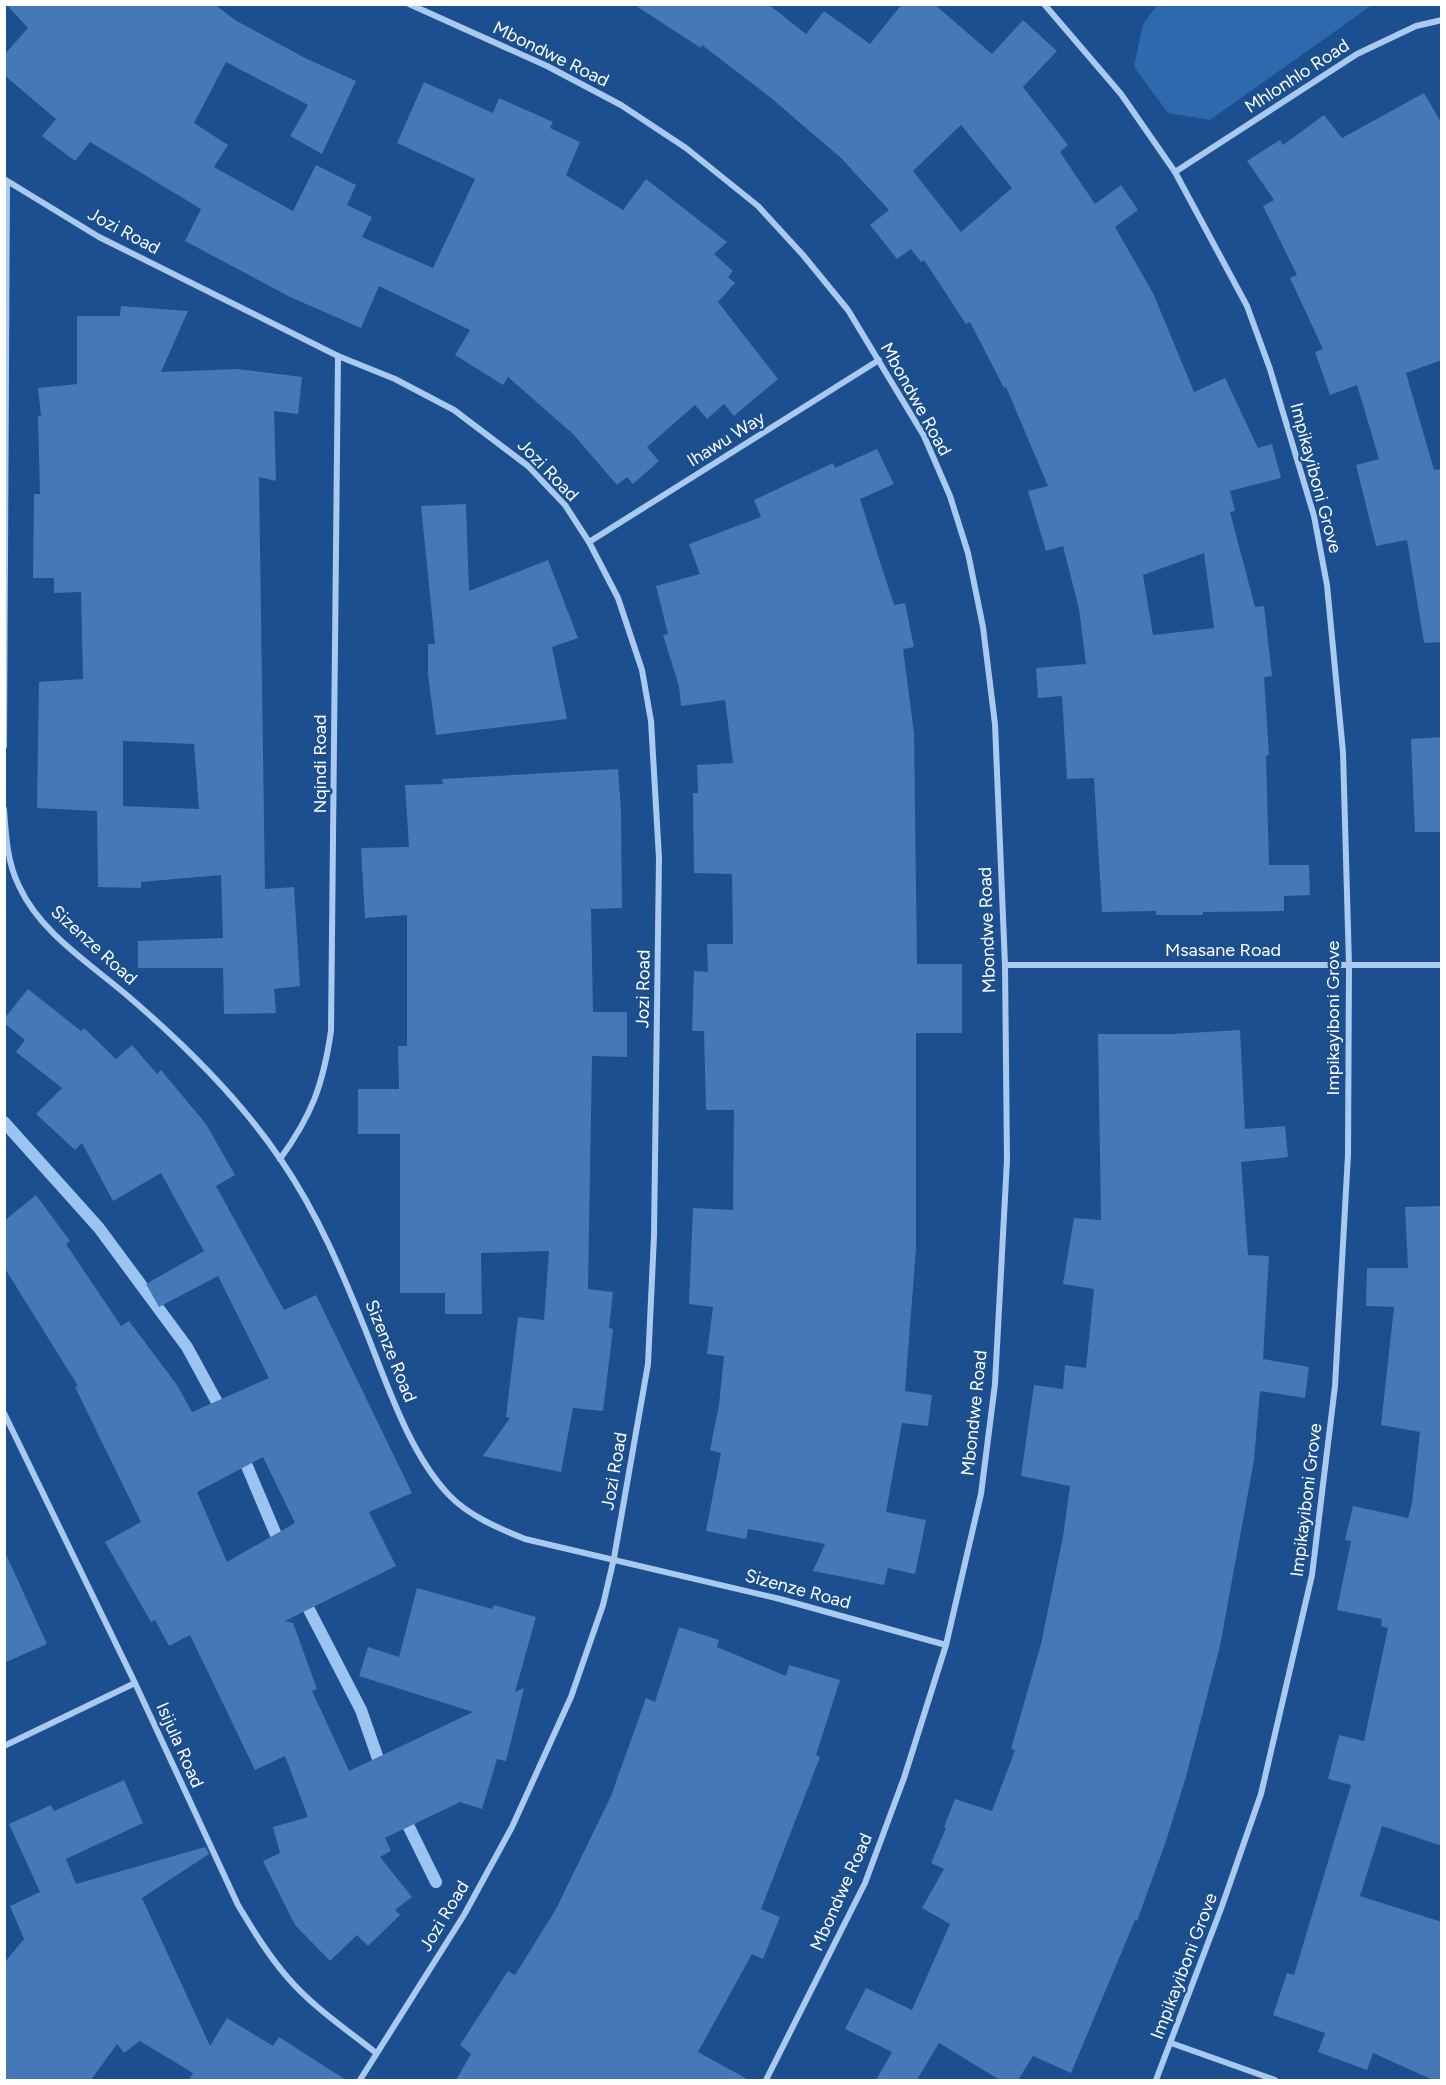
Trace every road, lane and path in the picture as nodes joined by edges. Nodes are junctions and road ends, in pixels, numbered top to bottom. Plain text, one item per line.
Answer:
1 (410, 4) edge
2 (1044, 4) edge
3 (1442, 20) edge
4 (1175, 172) junction
5 (6, 181) edge
6 (338, 356) junction
7 (879, 360) junction
8 (589, 542) junction
9 (4, 746) edge
10 (4, 809) edge
11 (1005, 965) junction
12 (1349, 965) junction
13 (1442, 965) edge
14 (280, 1159) junction
15 (4, 1413) edge
16 (614, 1558) junction
17 (946, 1645) junction
18 (135, 1683) junction
19 (4, 1746) edge
20 (1171, 2043) junction
21 (376, 2053) junction
22 (360, 2080) edge
23 (765, 2080) edge
24 (1156, 2080) edge
25 (1275, 2080) edge

1 - 7 street, Mbondwe Road
2 - 4 street, Impikayiboni Grove
3 - 4 street, Mhlonhlo Road
4 - 12 street, Impikayiboni Grove
5 - 6 street, Jozi Road
5 - 9 street
6 - 8 street, Jozi Road
6 - 14 street, Nqindi Road
7 - 8 street, Ihawu Way
7 - 11 street, Mbondwe Road
8 - 16 street, Jozi Road
10 - 14 street, Sizenze Road
11 - 12 street, Msasane Road
11 - 17 street, Mbondwe Road
12 - 13 street, Msasane Road
12 - 20 street, Impikayiboni Grove
14 - 16 street, Sizenze Road
15 - 18 street, Isijula Road
16 - 17 street, Sizenze Road
16 - 21 street, Jozi Road
17 - 23 street, Mbondwe Road
18 - 19 street
18 - 21 street, Isijula Road
20 - 24 street, Impikayiboni Grove
20 - 25 street
21 - 22 street, Jozi Road

